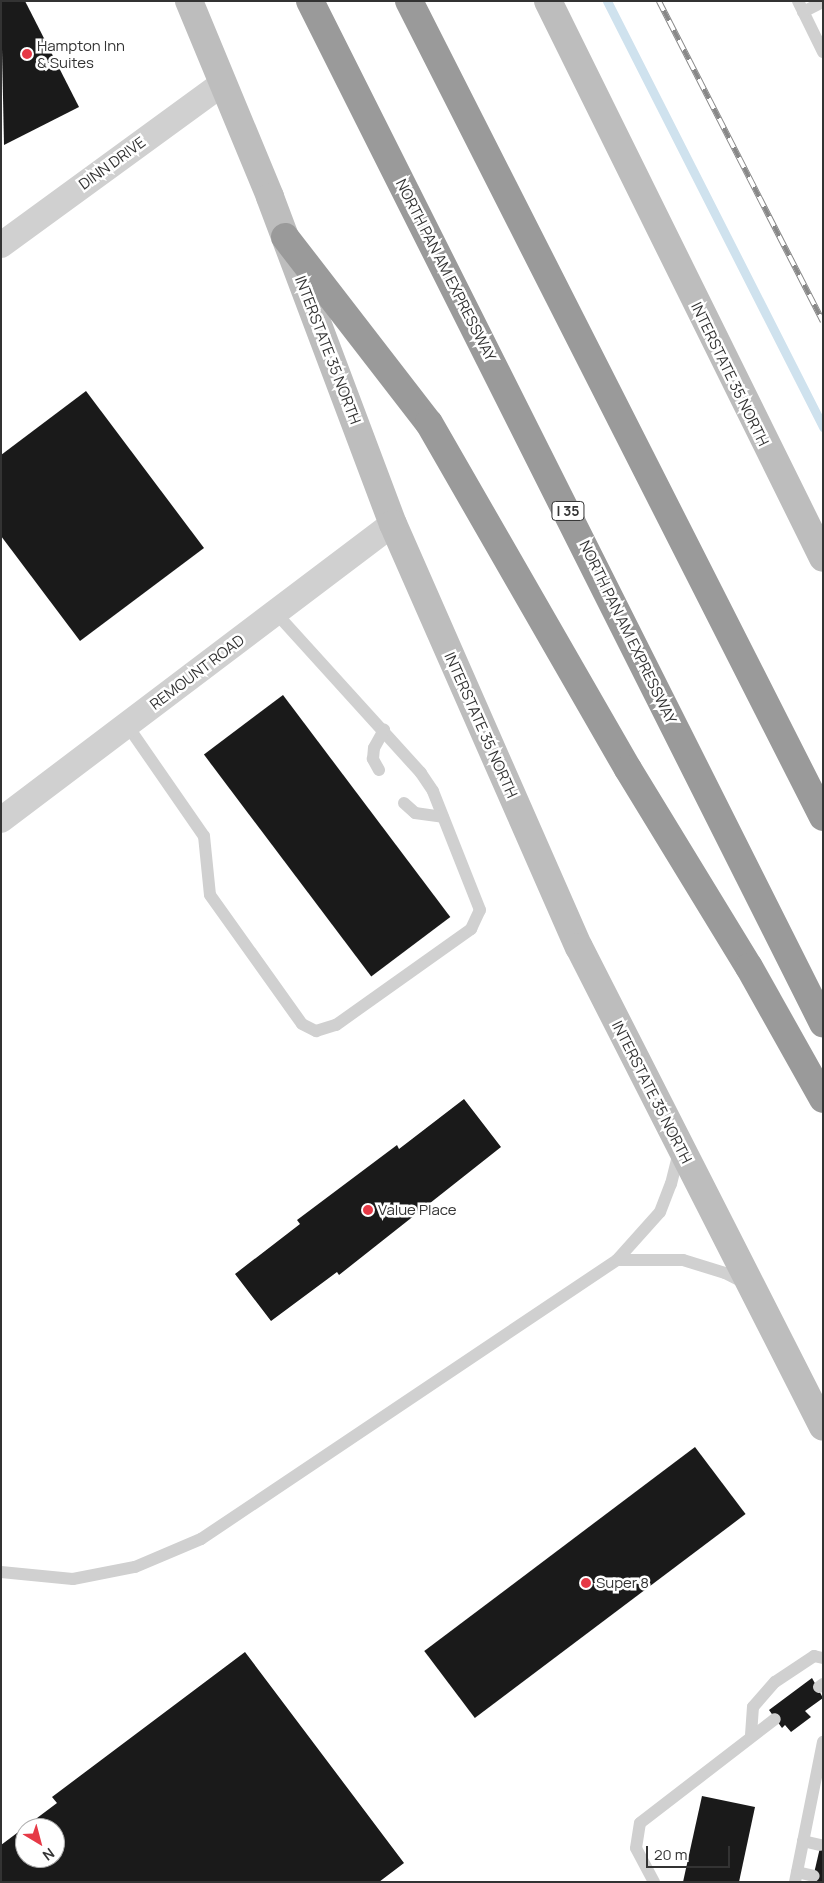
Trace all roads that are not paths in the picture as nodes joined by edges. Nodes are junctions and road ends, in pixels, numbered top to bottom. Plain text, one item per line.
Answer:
1 (189, 1) edge
2 (310, 1) edge
3 (409, 1) edge
4 (548, 1) edge
5 (823, 2) edge
6 (801, 7) edge
7 (823, 52) edge
8 (223, 83) junction
9 (285, 237) junction
10 (1, 245) edge
11 (393, 524) junction
12 (823, 558) edge
13 (276, 613) junction
14 (127, 725) junction
15 (384, 730) junction
16 (379, 770) dead end
17 (404, 803) dead end
18 (443, 817) junction
19 (823, 817) edge
20 (1, 820) edge
21 (823, 1023) edge
22 (823, 1099) edge
23 (680, 1146) junction
24 (617, 1260) junction
25 (751, 1286) junction
26 (823, 1427) edge
27 (1, 1572) edge
28 (823, 1658) edge
29 (775, 1719) dead end
30 (751, 1735) junction
31 (823, 1742) edge
32 (820, 1774) edge
33 (810, 1806) junction
34 (823, 1809) edge
35 (803, 1841) junction
36 (820, 1845) dead end
37 (814, 1876) dead end
38 (796, 1877) edge
39 (654, 1882) edge

1 - 8 main road, INTERSTATE 35 NORTH
2 - 21 highway, NORTH PAN AM EXPRESSWAY / I 35
3 - 19 highway
4 - 12 main road, INTERSTATE 35 NORTH
5 - 6 lane
6 - 7 lane
8 - 9 main road, INTERSTATE 35 NORTH
8 - 10 street, DINN DRIVE
9 - 11 main road, INTERSTATE 35 NORTH
9 - 22 highway
11 - 13 street, REMOUNT ROAD
11 - 23 main road, INTERSTATE 35 NORTH
13 - 14 street, REMOUNT ROAD
13 - 15 lane
14 - 18 lane
14 - 20 street, REMOUNT ROAD
15 - 16 lane
15 - 18 lane
17 - 18 lane
23 - 24 lane
23 - 25 main road, INTERSTATE 35 NORTH
24 - 25 lane
24 - 27 lane
25 - 26 main road, INTERSTATE 35 NORTH
28 - 30 lane
29 - 30 lane
30 - 39 lane
31 - 32 lane
32 - 33 lane
33 - 34 lane
33 - 35 lane
35 - 36 lane
35 - 38 lane
37 - 38 lane

